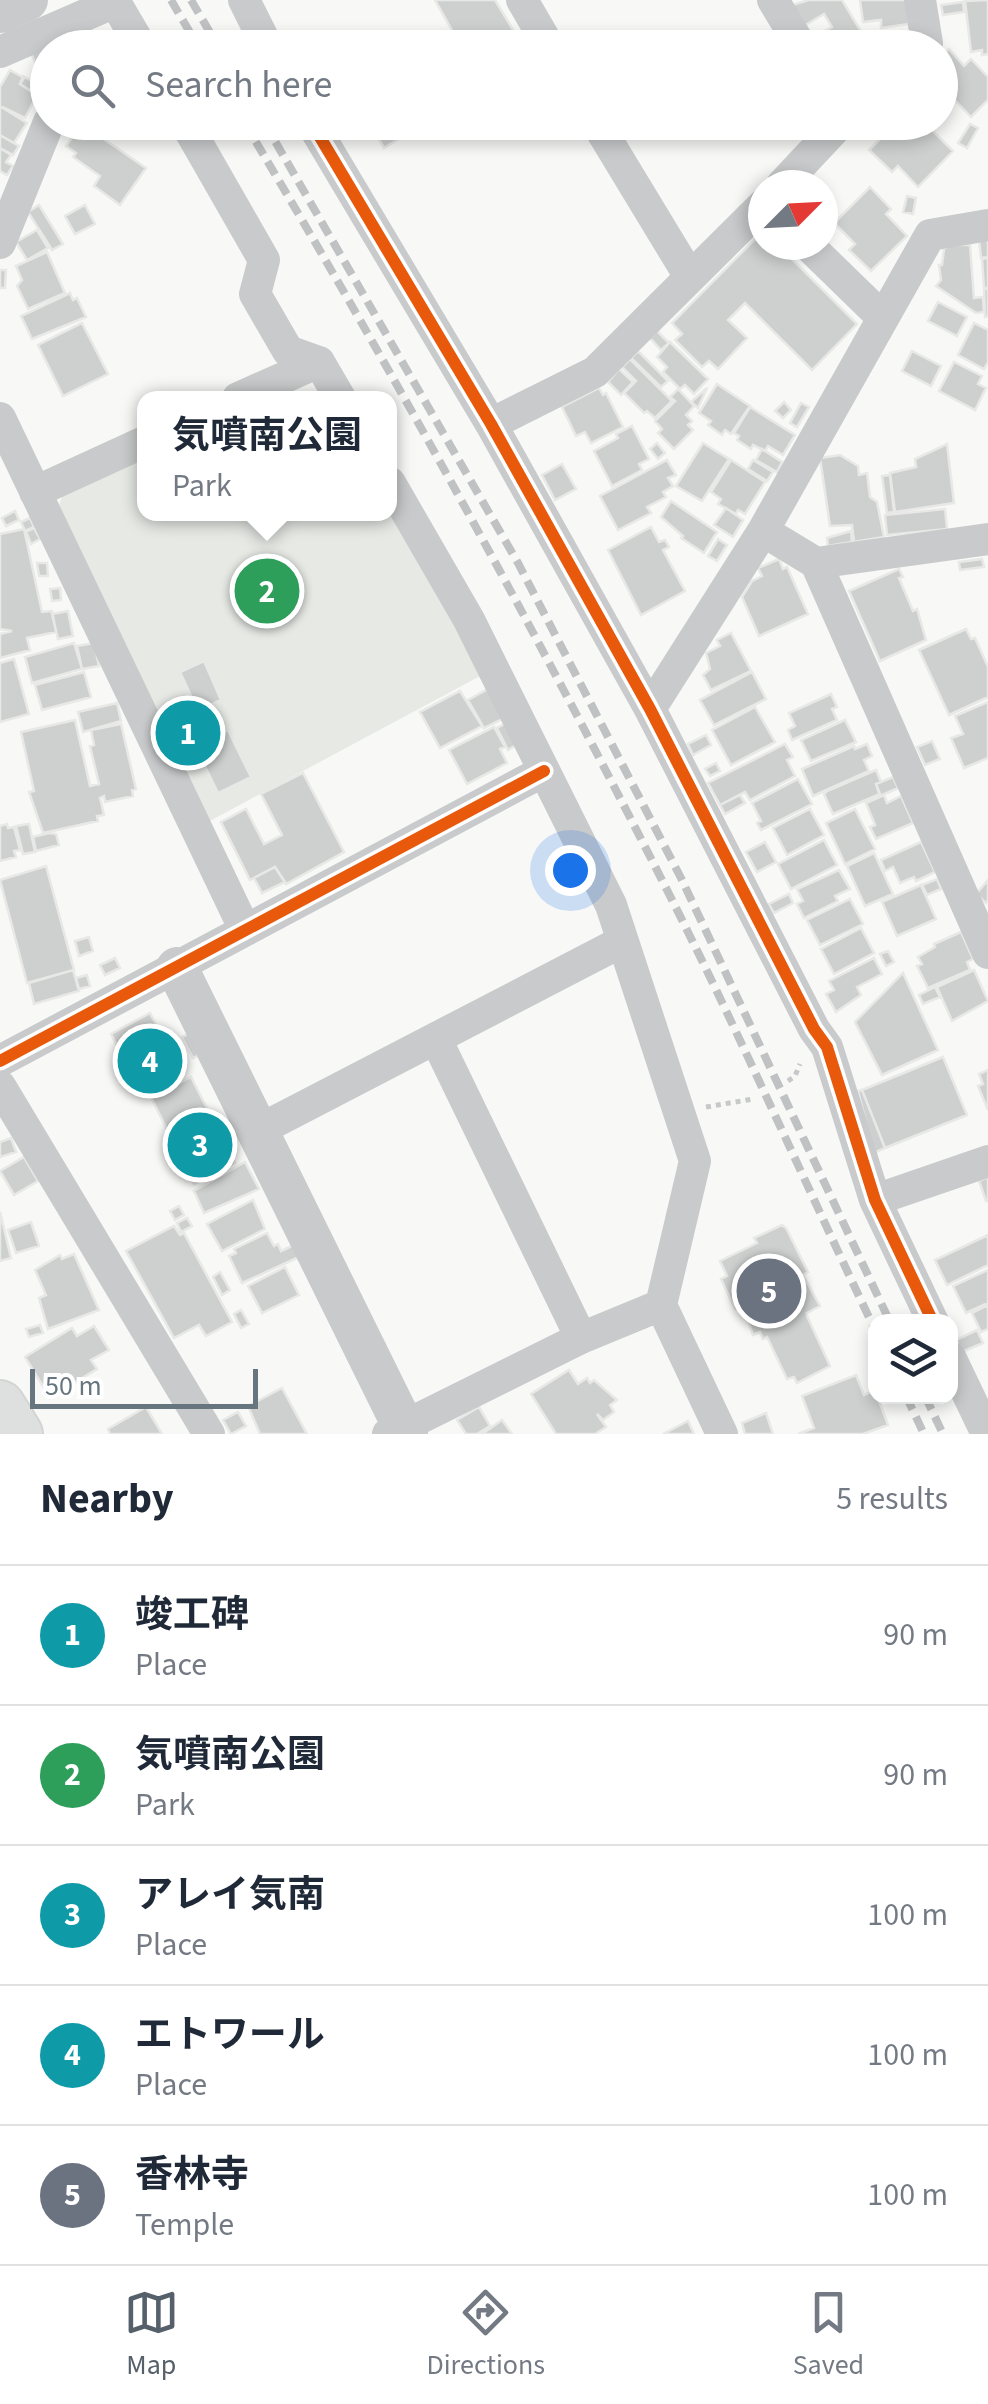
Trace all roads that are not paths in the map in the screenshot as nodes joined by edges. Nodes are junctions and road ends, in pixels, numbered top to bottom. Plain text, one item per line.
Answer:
1 (27, 0) edge
2 (244, 0) edge
3 (522, 0) edge
4 (773, 0) edge
5 (920, 0) edge
6 (116, 2) edge
7 (0, 12) edge
8 (51, 30) edge
9 (132, 30) edge
10 (259, 30) edge
11 (540, 30) edge
12 (791, 30) edge
13 (924, 30) edge
14 (30, 39) edge
15 (0, 52) edge
16 (42, 140) edge
17 (195, 140) edge
18 (323, 140) edge
19 (607, 140) edge
20 (824, 140) edge
21 (796, 170) edge
22 (748, 220) edge
23 (988, 225) edge
24 (0, 244) edge
25 (823, 260) edge
26 (690, 277) junction
27 (883, 318) junction
28 (319, 362) junction
29 (254, 391) edge
30 (336, 391) edge
31 (0, 418) edge
32 (492, 424) junction
33 (137, 445) edge
34 (35, 492) junction
35 (397, 495) edge
36 (763, 531) junction
37 (988, 539) edge
38 (816, 564) junction
39 (650, 709) junction
40 (544, 771) junction
41 (245, 930) junction
42 (623, 941) junction
43 (988, 953) edge
44 (177, 968) junction
45 (436, 1039) junction
46 (0, 1061) edge
47 (0, 1086) edge
48 (259, 1130) junction
49 (988, 1161) edge
50 (875, 1200) junction
51 (662, 1305) junction
52 (929, 1314) edge
53 (582, 1338) junction
54 (958, 1374) edge
55 (0, 1405) edge
56 (400, 1431) edge
57 (18, 1434) edge
58 (209, 1434) edge
59 (722, 1434) edge
60 (987, 1434) edge

1 - 7 street
2 - 10 street
3 - 11 street
4 - 12 street
5 - 13 street
6 - 8 street
6 - 9 street
14 - 15 street
16 - 24 street
17 - 28 street
18 - 32 street
19 - 26 street
20 - 21 street
22 - 26 street
23 - 27 street
25 - 27 street
26 - 32 street
27 - 36 street
28 - 29 street
28 - 30 street
31 - 34 street
32 - 39 street
33 - 34 street
34 - 41 street
35 - 40 street
36 - 38 street
36 - 39 street
37 - 38 street
38 - 43 street
39 - 50 street
40 - 41 street
40 - 42 street
41 - 44 street
42 - 45 street
42 - 51 street
44 - 46 street
44 - 48 street
45 - 48 street
45 - 53 street
47 - 58 street
48 - 56 street
49 - 50 street
50 - 52 street
51 - 53 street
51 - 59 street
53 - 56 street
54 - 60 street
55 - 57 main road

